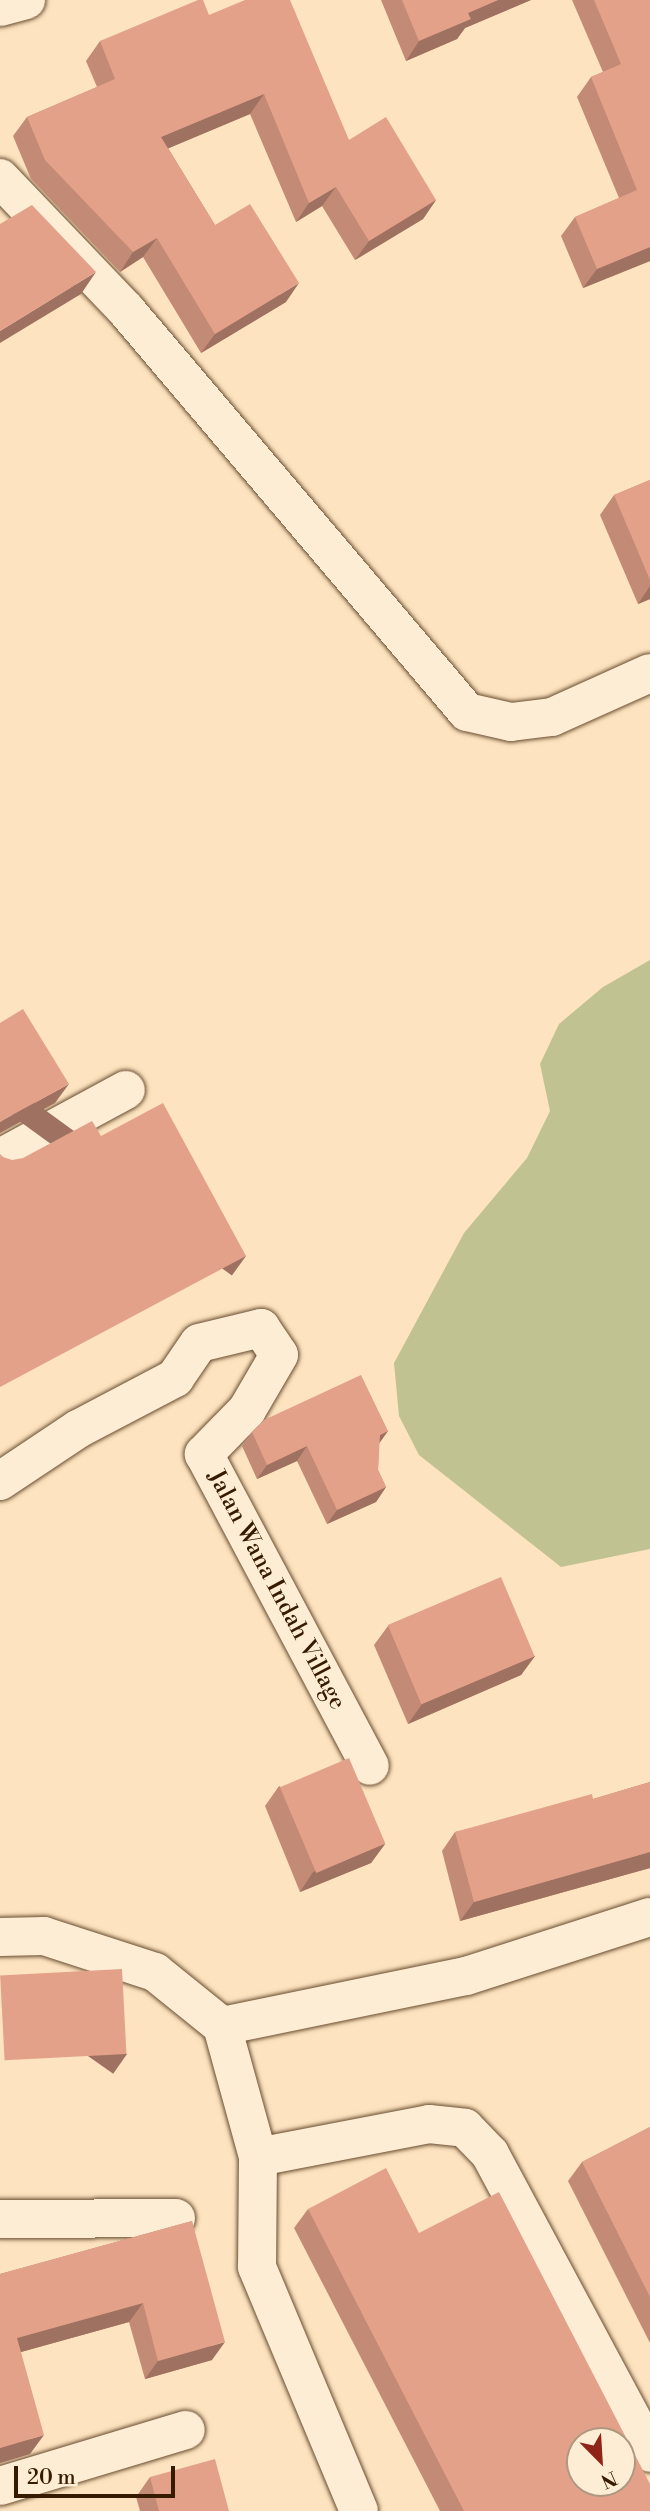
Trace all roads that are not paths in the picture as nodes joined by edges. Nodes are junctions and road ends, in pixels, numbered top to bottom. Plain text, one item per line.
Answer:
1 (26, 0) edge
2 (0, 7) edge
3 (0, 178) edge
4 (650, 673) edge
5 (126, 1090) dead end
6 (0, 1158) edge
7 (0, 1481) edge
8 (370, 1766) dead end
9 (650, 1917) edge
10 (0, 1937) edge
11 (222, 2026) junction
12 (258, 2157) junction
13 (176, 2218) dead end
14 (0, 2219) edge
15 (186, 2430) dead end
16 (650, 2453) edge
17 (0, 2486) edge
18 (359, 2511) edge

1 - 2 street
3 - 4 street
5 - 6 street
7 - 8 street, Jalan Wana Indah Village
9 - 11 street
10 - 11 street
11 - 12 street
12 - 16 street
12 - 18 street
13 - 14 street
15 - 17 street

